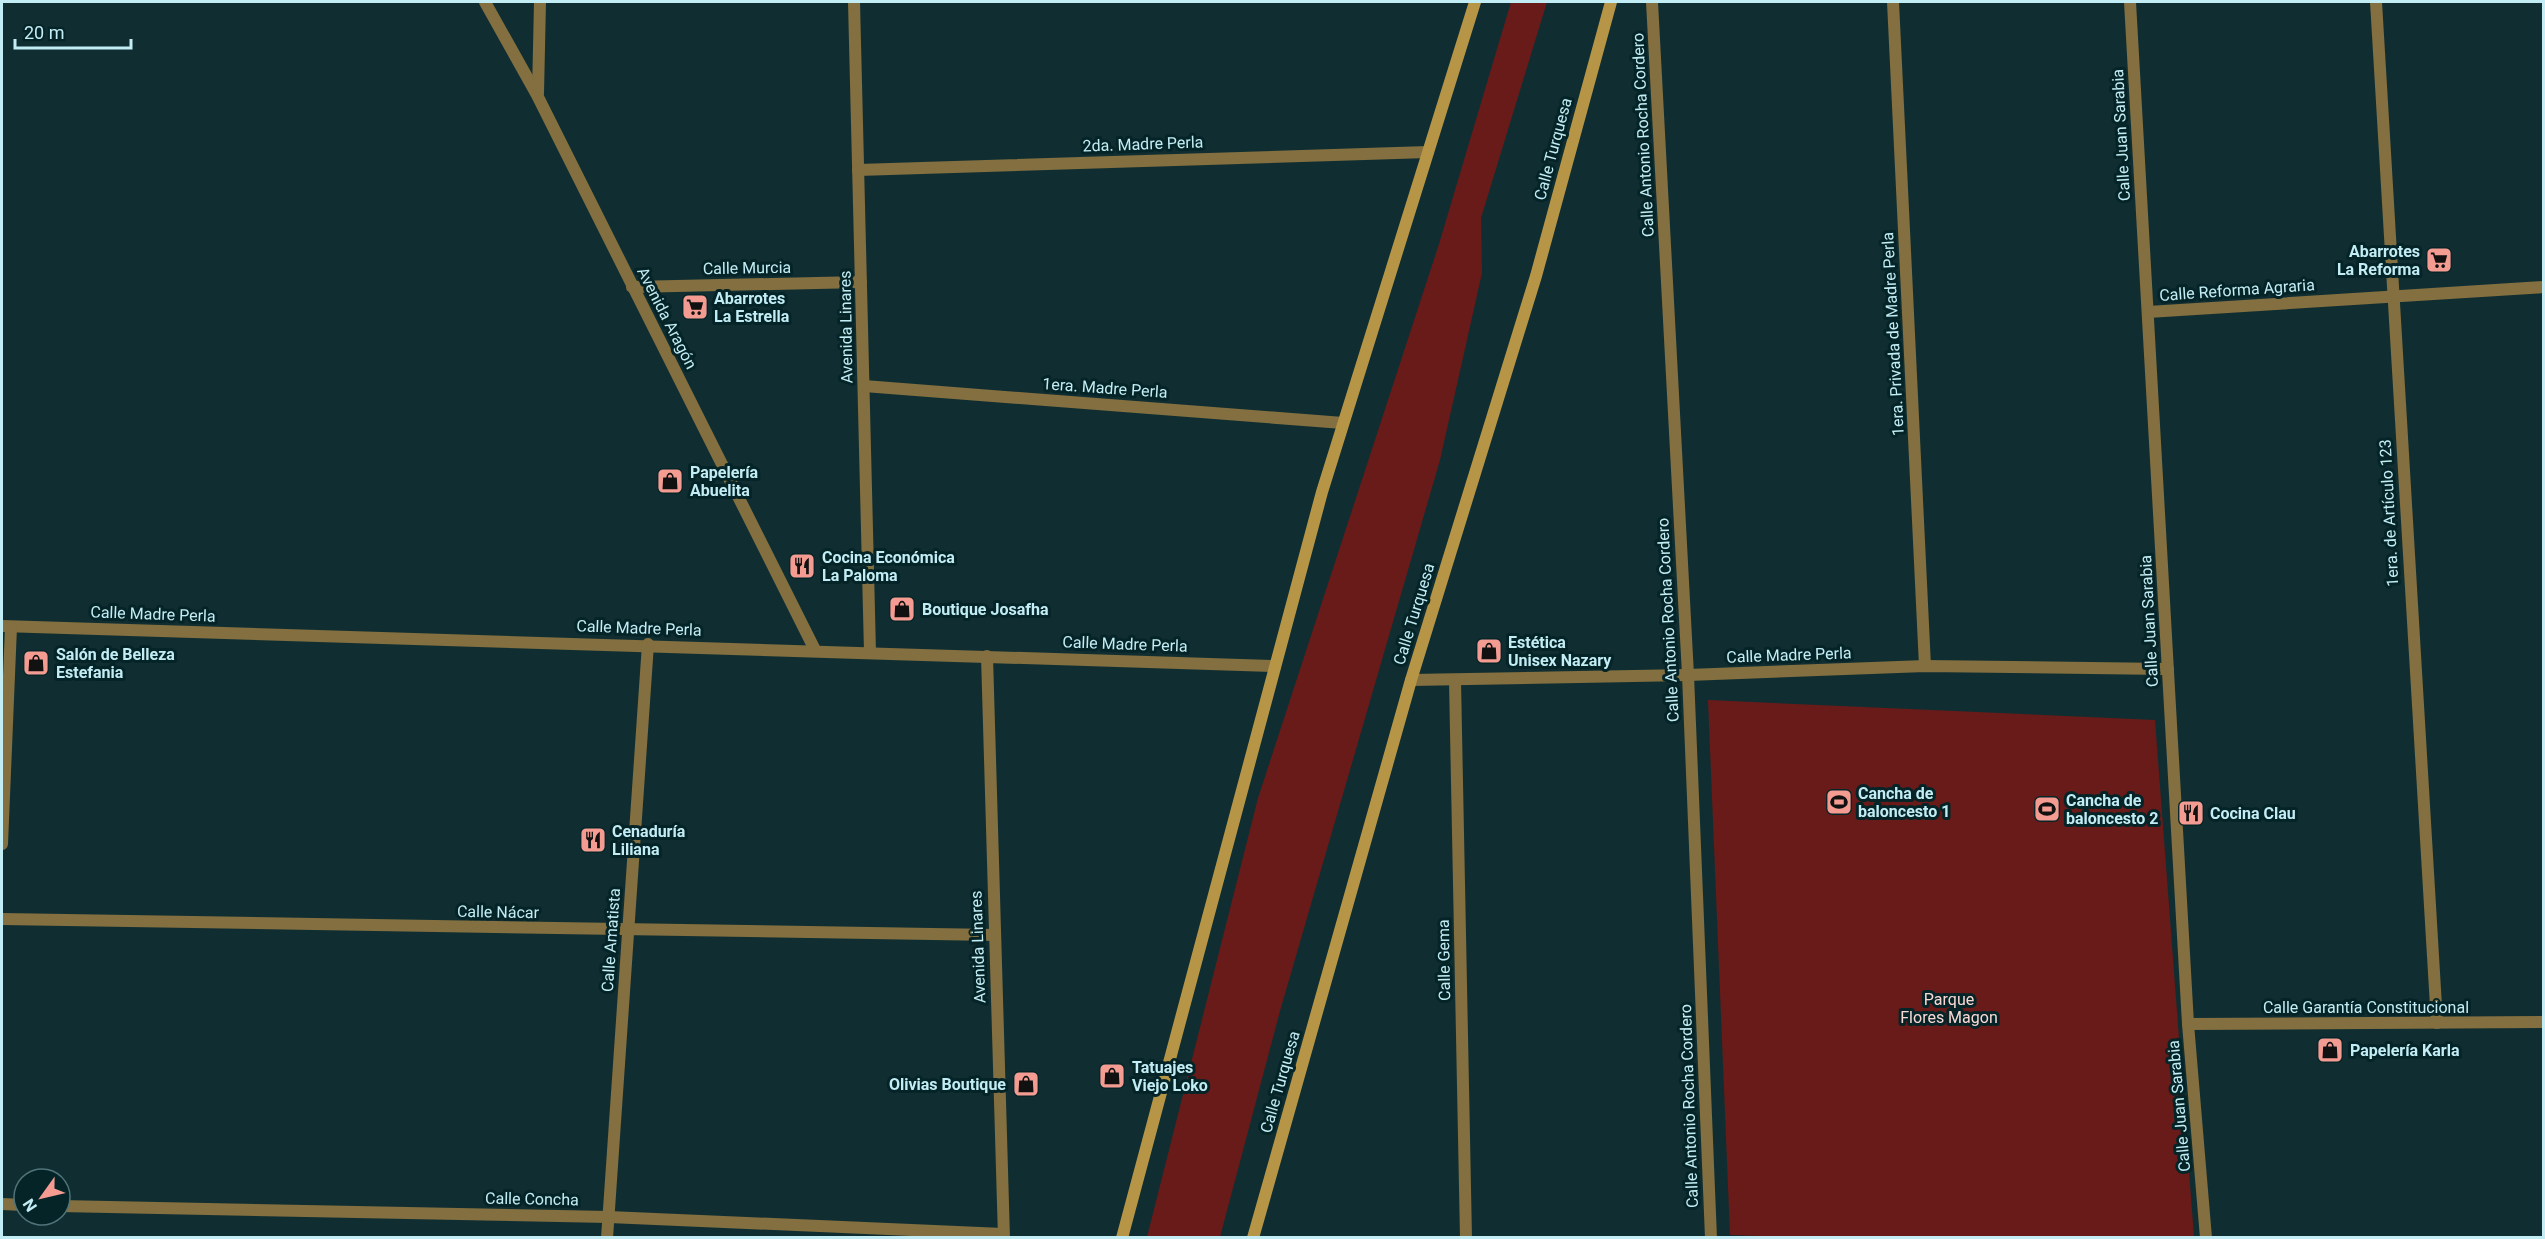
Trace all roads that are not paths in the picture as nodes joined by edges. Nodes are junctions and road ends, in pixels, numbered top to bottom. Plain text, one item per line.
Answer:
1 (486, 2) edge
2 (540, 2) edge
3 (854, 2) edge
4 (1475, 2) edge
5 (1611, 2) edge
6 (1652, 2) edge
7 (1893, 2) edge
8 (2130, 2) edge
9 (2376, 2) edge
10 (537, 96) junction
11 (1428, 152) junction
12 (858, 170) junction
13 (861, 282) junction
14 (632, 287) junction
15 (2544, 287) edge
16 (2393, 296) junction
17 (2148, 312) junction
18 (864, 386) junction
19 (1343, 423) junction
20 (6, 626) edge
21 (648, 644) junction
22 (815, 650) junction
23 (870, 652) junction
24 (987, 656) junction
25 (1275, 666) junction
26 (1925, 666) junction
27 (2168, 669) junction
28 (1688, 675) junction
29 (1411, 680) junction
30 (1455, 681) junction
31 (2, 844) edge
32 (2, 919) edge
33 (628, 931) junction
34 (994, 935) junction
35 (2544, 1022) edge
36 (2437, 1023) junction
37 (2188, 1024) junction
38 (72, 1206) edge
39 (609, 1217) junction
40 (1004, 1236) edge
41 (607, 1238) edge
42 (1122, 1238) edge
43 (1253, 1238) edge
44 (1466, 1238) edge
45 (1711, 1238) edge
46 (2206, 1238) edge

1 - 10 street, Avenida Aragón
2 - 10 street
3 - 12 street, Avenida Linares
4 - 11 main road
5 - 29 main road, Calle Turquesa
6 - 28 street, Calle Antonio Rocha Cordero
7 - 26 street, 1era. Privada de Madre Perla
8 - 17 street, Calle Juan Sarabia
9 - 16 street, 1era. de Artículo 123
10 - 14 street, Avenida Aragón
11 - 12 street, 2da. Madre Perla
11 - 19 main road
12 - 13 street, Avenida Linares
13 - 14 street, Calle Murcia
13 - 18 street, Avenida Linares
14 - 22 street, Avenida Aragón
15 - 16 street, Calle Reforma Agraria
16 - 17 street, Calle Reforma Agraria
16 - 36 street, 1era. de Artículo 123
17 - 27 street, Calle Juan Sarabia
18 - 19 street, 1era. Madre Perla
18 - 23 street, Avenida Linares
19 - 25 main road
20 - 21 street, Calle Madre Perla
20 - 31 street
21 - 22 street, Calle Madre Perla
21 - 33 street, Calle Amatista
22 - 23 street, Calle Madre Perla
23 - 24 street, Calle Madre Perla
24 - 25 street, Calle Madre Perla
24 - 34 street, Avenida Linares
25 - 42 main road
26 - 27 street, Calle Madre Perla
26 - 28 street, Calle Madre Perla
27 - 37 street, Calle Juan Sarabia
28 - 30 street, Calle Madre Perla
28 - 45 street, Calle Antonio Rocha Cordero
29 - 30 street, Calle Madre Perla
29 - 43 main road, Calle Turquesa
30 - 44 street, Calle Gema
32 - 33 street, Calle Nácar
33 - 34 street, Calle Nácar
33 - 39 street, Calle Amatista
34 - 40 street, Avenida Linares
35 - 36 street, Calle Garantía Constitucional
36 - 37 street, Calle Garantía Constitucional
37 - 46 street, Calle Juan Sarabia
38 - 39 street, Calle Concha
39 - 40 street, Calle Concha
39 - 41 street, Calle Amatista

